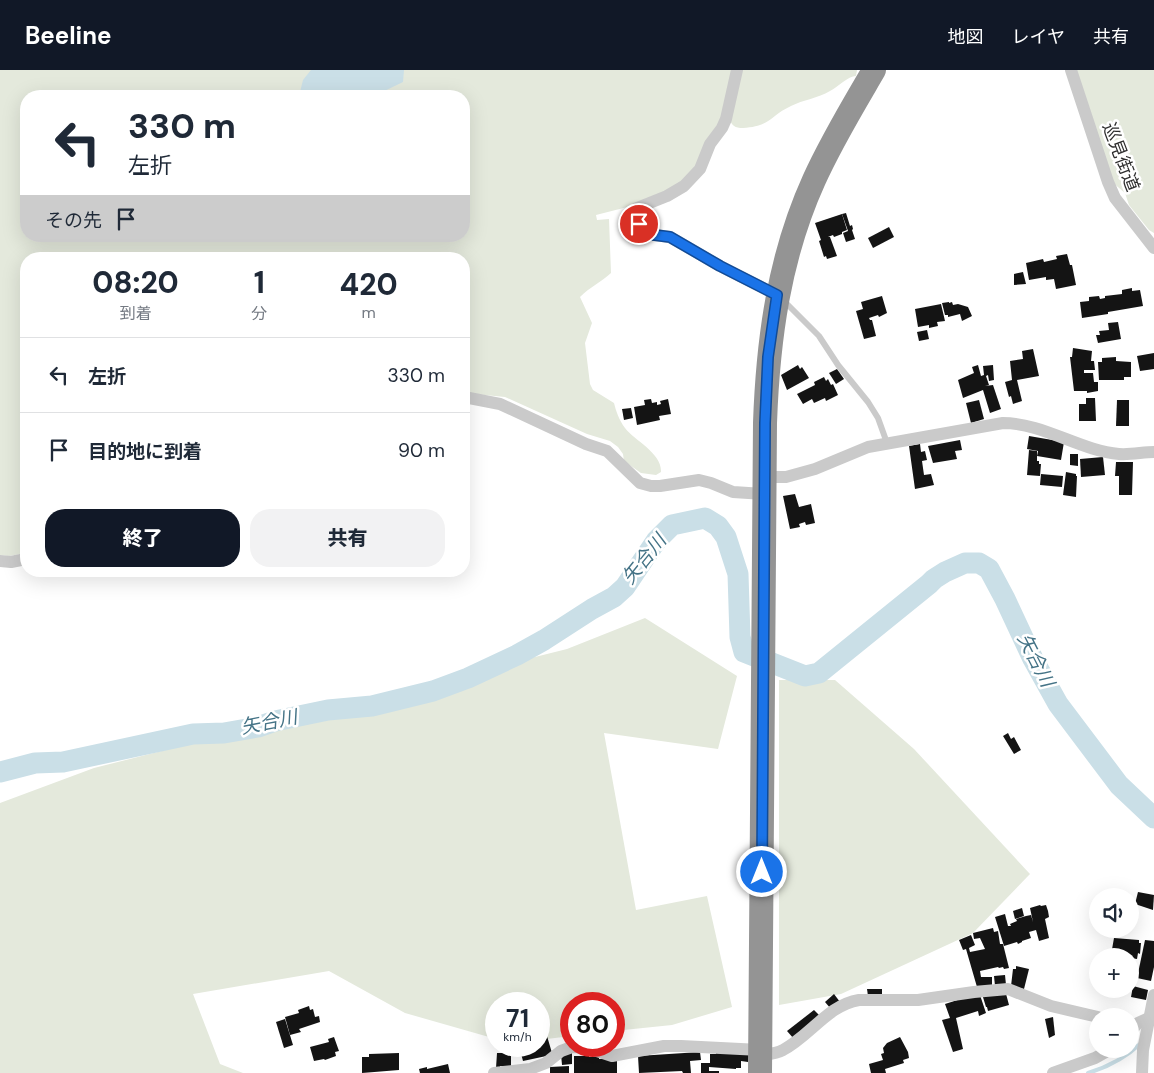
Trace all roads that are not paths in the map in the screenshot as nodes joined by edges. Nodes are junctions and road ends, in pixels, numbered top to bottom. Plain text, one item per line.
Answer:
1 (737, 70) edge
2 (874, 70) edge
3 (1071, 70) edge
4 (1154, 248) edge
5 (777, 295) junction
6 (470, 398) edge
7 (886, 443) junction
8 (1154, 452) edge
9 (764, 485) junction
10 (20, 560) edge
11 (0, 561) edge
12 (1154, 995) edge
13 (1089, 1016) edge
14 (1139, 1024) edge
15 (1143, 1052) junction
16 (1095, 1058) edge
17 (760, 1059) edge
18 (494, 1073) edge
19 (1053, 1073) edge
20 (1142, 1073) edge
21 (1150, 1073) edge

1 - 5 street
2 - 5 highway
3 - 4 street, 巡見街道
5 - 7 lane
5 - 9 highway
6 - 9 street
7 - 8 street
7 - 9 street
9 - 17 highway
10 - 11 street
12 - 14 street
13 - 17 street
14 - 15 street
15 - 20 street
15 - 21 street
16 - 19 street
17 - 18 street

